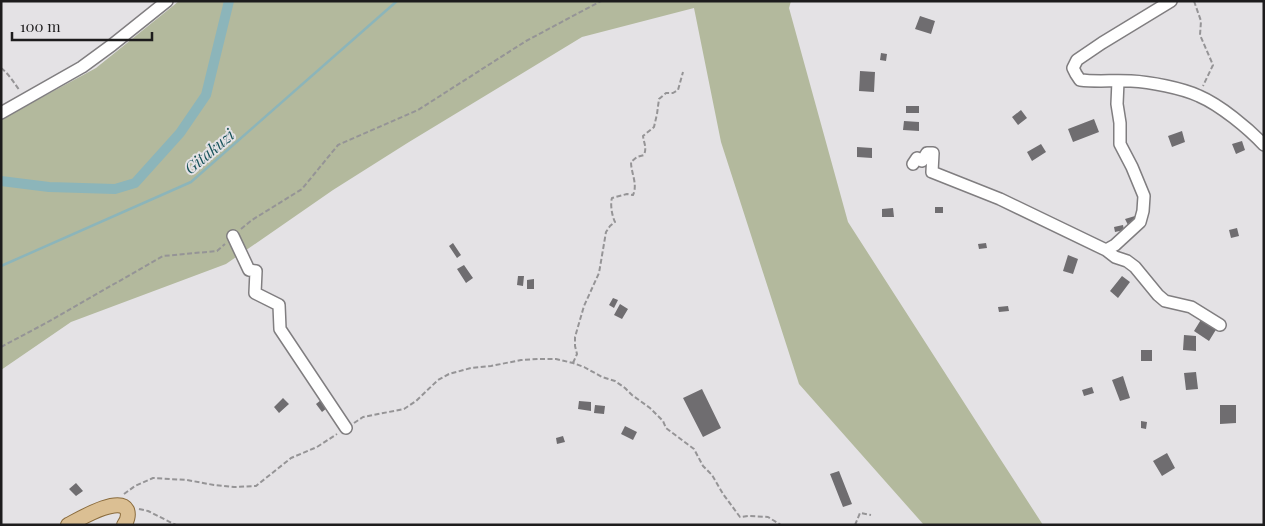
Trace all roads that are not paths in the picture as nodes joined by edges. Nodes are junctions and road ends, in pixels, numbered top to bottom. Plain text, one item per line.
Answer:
1 (167, 1) edge
2 (1171, 1) edge
3 (1118, 81) junction
4 (1, 113) edge
5 (1264, 145) edge
6 (913, 164) dead end
7 (233, 236) road end
8 (1106, 250) junction
9 (1220, 325) dead end
10 (346, 428) road end
11 (68, 525) edge
12 (124, 525) edge

1 - 4 street
2 - 3 street
3 - 5 street
3 - 8 street
6 - 8 street
7 - 10 street
8 - 9 street
11 - 12 main road

